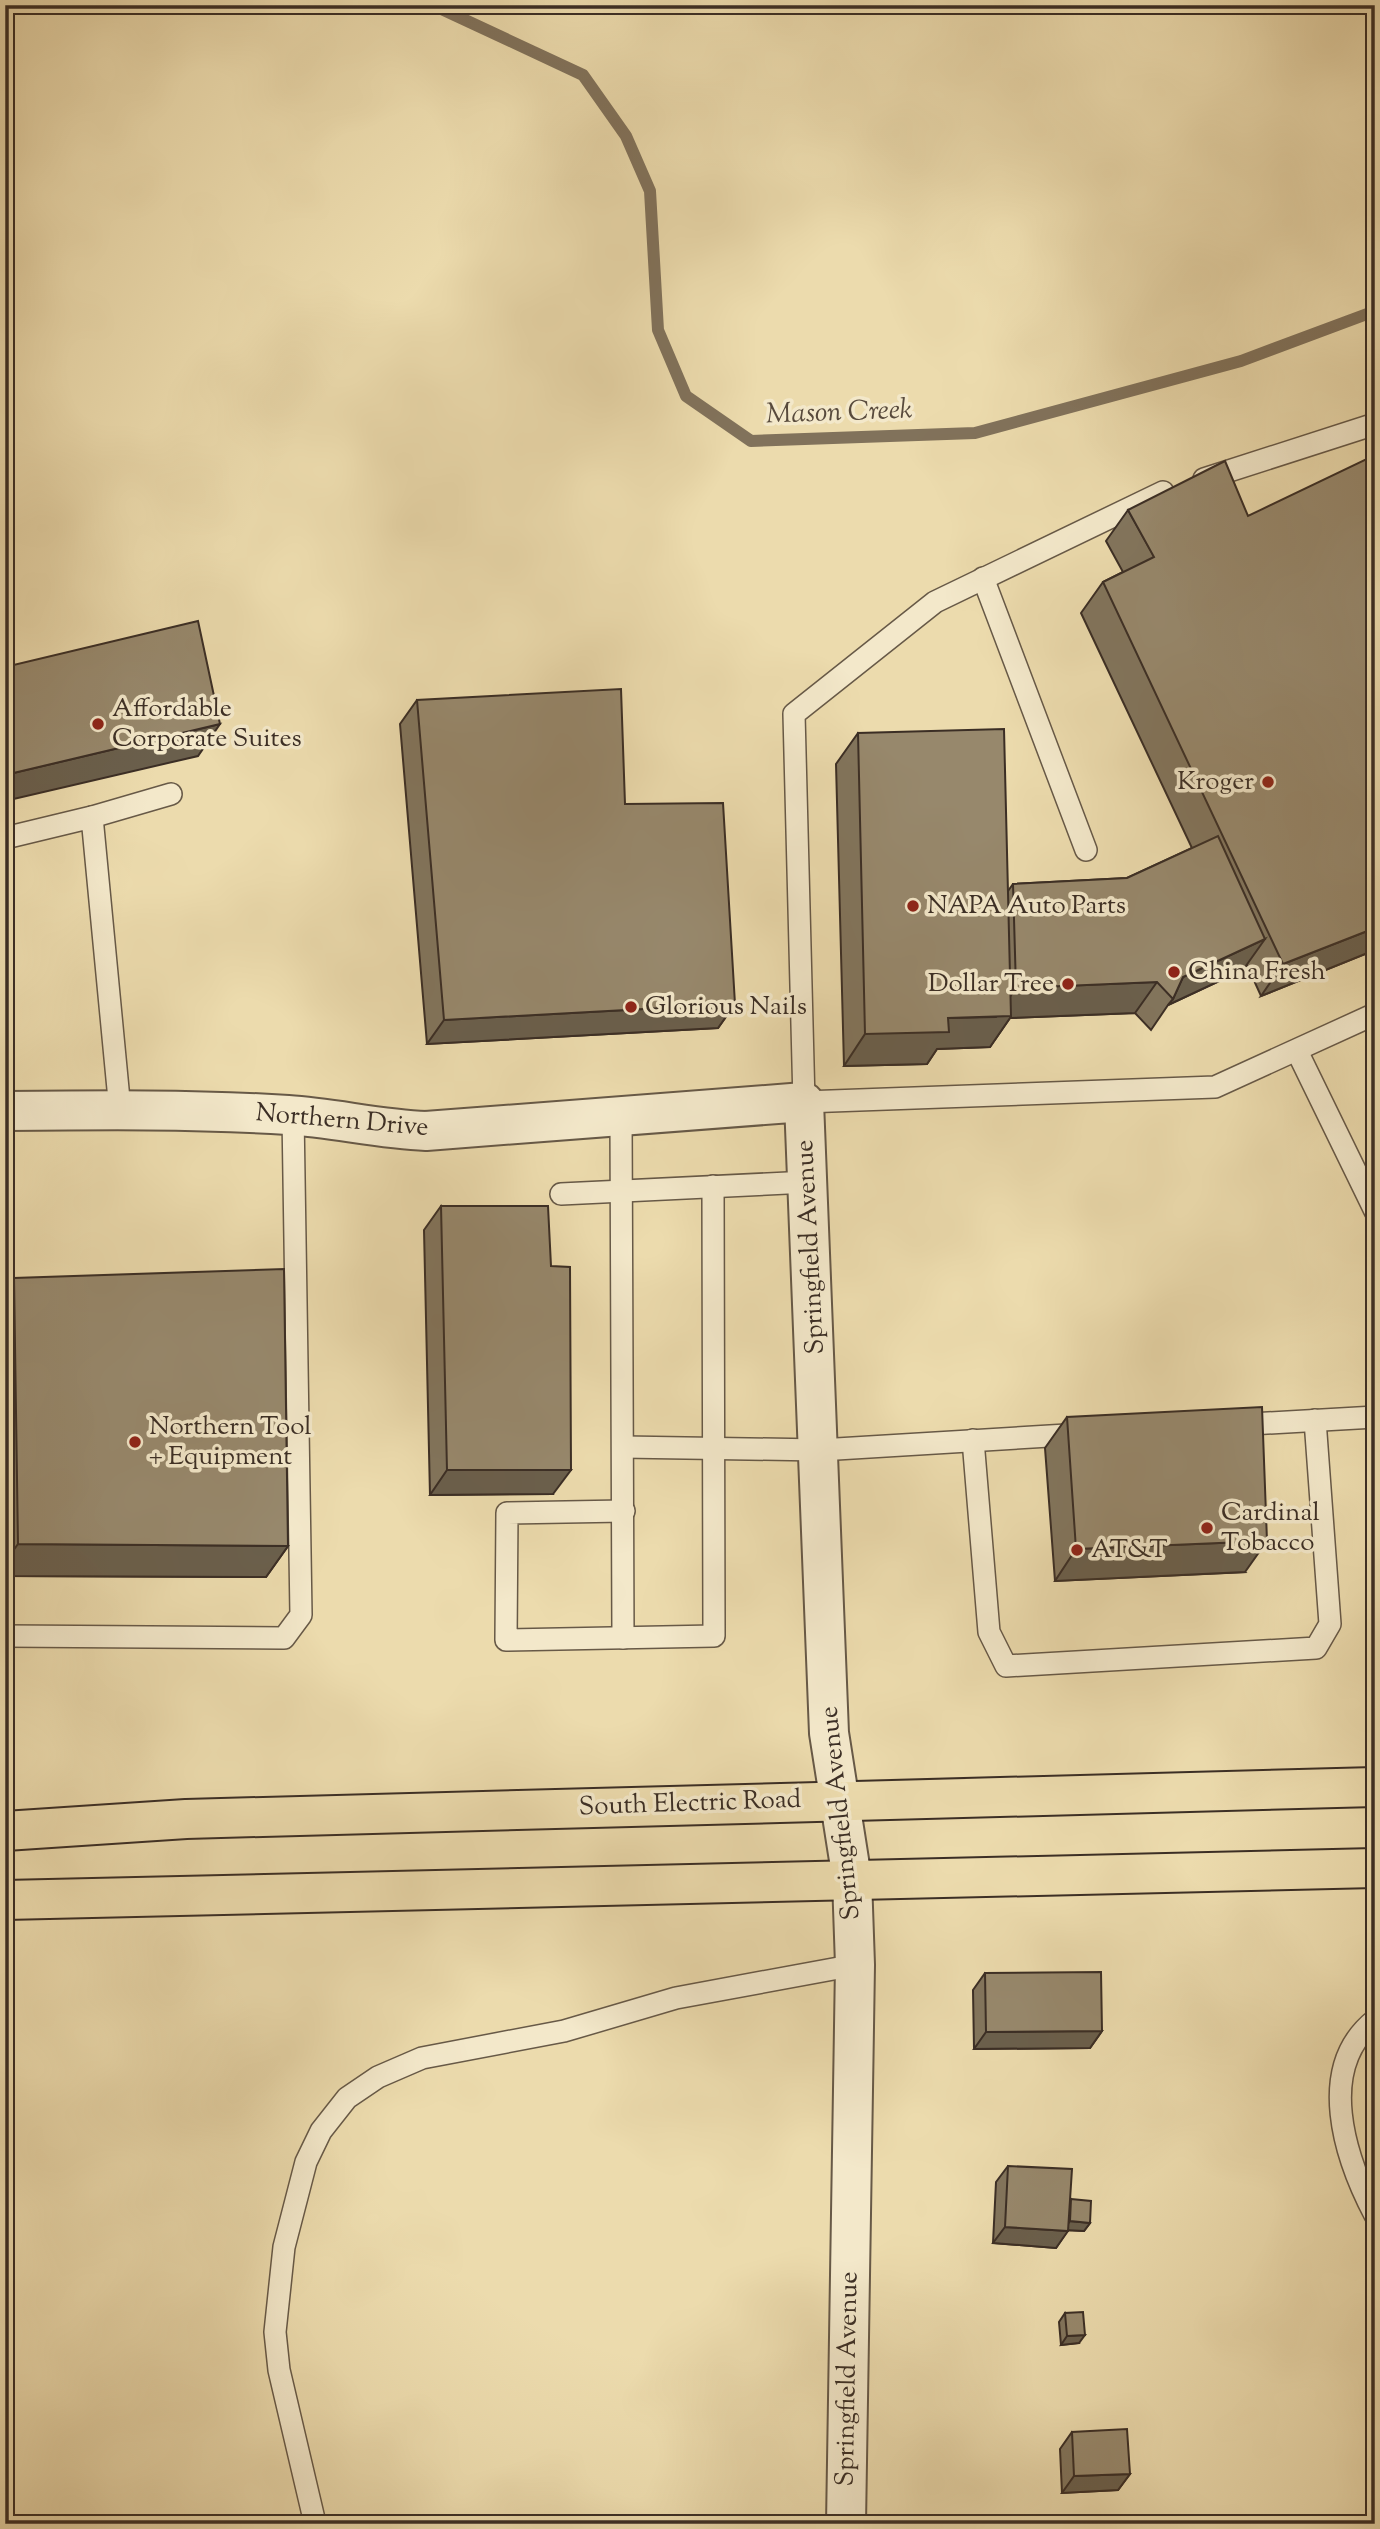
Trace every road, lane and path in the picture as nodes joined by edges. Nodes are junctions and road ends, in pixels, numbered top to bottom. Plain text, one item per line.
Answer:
1 (1375, 424) edge
2 (983, 579) junction
3 (171, 794) dead end
4 (92, 817) junction
5 (5, 838) edge
6 (1086, 850) dead end
7 (1375, 1014) edge
8 (1297, 1051) junction
9 (804, 1102) junction
10 (120, 1110) junction
11 (5, 1111) edge
12 (293, 1115) junction
13 (621, 1116) junction
14 (808, 1182) junction
15 (713, 1186) junction
16 (623, 1191) junction
17 (561, 1194) dead end
18 (1375, 1212) edge
19 (1375, 1417) edge
20 (1315, 1420) junction
21 (1218, 1426) edge
22 (1108, 1433) edge
23 (973, 1440) junction
24 (623, 1447) junction
25 (714, 1449) junction
26 (820, 1450) junction
27 (624, 1511) junction
28 (5, 1636) edge
29 (623, 1638) junction
30 (1375, 1787) edge
31 (840, 1799) junction
32 (5, 1831) edge
33 (1375, 1868) edge
34 (852, 1879) junction
35 (5, 1900) edge
36 (855, 1965) junction
37 (1375, 2020) edge
38 (1375, 2215) edge
39 (314, 2519) dead end
40 (846, 2524) edge

1 - 2 lane
2 - 6 lane
2 - 9 lane
3 - 4 lane
4 - 5 lane
4 - 10 lane
7 - 8 lane
8 - 9 lane
8 - 18 lane
9 - 13 street, Northern Drive
9 - 14 street, Springfield Avenue
10 - 11 street, Northern Drive
10 - 12 street, Northern Drive
12 - 13 street, Northern Drive
12 - 28 lane
13 - 16 lane
14 - 15 lane
14 - 26 street, Springfield Avenue
15 - 16 lane
15 - 25 lane
16 - 17 lane
16 - 24 lane
19 - 20 lane
20 - 21 lane
20 - 23 lane
22 - 23 lane
23 - 26 lane
24 - 25 lane
24 - 27 lane
25 - 26 lane
25 - 29 lane
26 - 31 street, Springfield Avenue
27 - 29 lane
27 - 29 lane
30 - 31 main road, South Electric Road
31 - 32 main road, South Electric Road
31 - 34 street, Springfield Avenue
33 - 34 main road
34 - 35 main road
34 - 36 street, Springfield Avenue
36 - 39 lane
36 - 40 street, Springfield Avenue
37 - 38 lane

